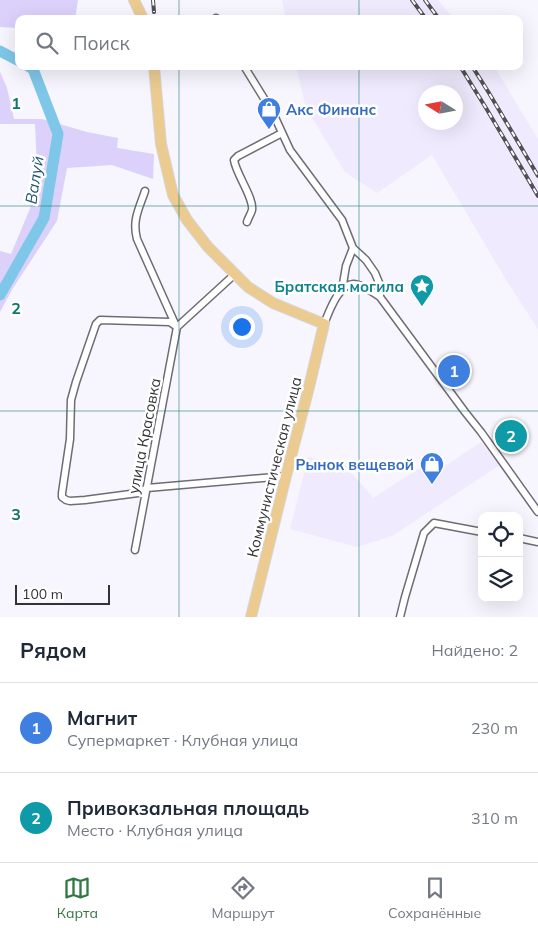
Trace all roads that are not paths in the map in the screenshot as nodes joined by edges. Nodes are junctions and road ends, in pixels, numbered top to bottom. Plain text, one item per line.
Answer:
1 (134, 0) edge
2 (141, 15) edge
3 (154, 70) edge
4 (246, 70) edge
5 (282, 133) junction
6 (145, 191) dead end
7 (247, 222) dead end
8 (353, 248) junction
9 (235, 274) junction
10 (342, 291) junction
11 (380, 297) junction
12 (324, 324) junction
13 (177, 327) junction
14 (286, 476) junction
15 (147, 488) junction
16 (538, 512) edge
17 (478, 531) edge
18 (523, 539) edge
19 (538, 542) edge
20 (135, 550) dead end
21 (251, 617) edge
22 (400, 617) edge

1 - 2 main road
3 - 9 main road
4 - 5 street
5 - 7 street
5 - 8 street
6 - 13 street
8 - 10 street
8 - 11 street
9 - 12 main road
9 - 13 street
10 - 11 street
10 - 12 street
11 - 16 street
12 - 14 main road, Коммунистическая улица
13 - 15 street, улица Красовка
13 - 15 street
14 - 15 street
14 - 21 main road, Коммунистическая улица
15 - 20 street, улица Красовка
17 - 22 street
18 - 19 street

